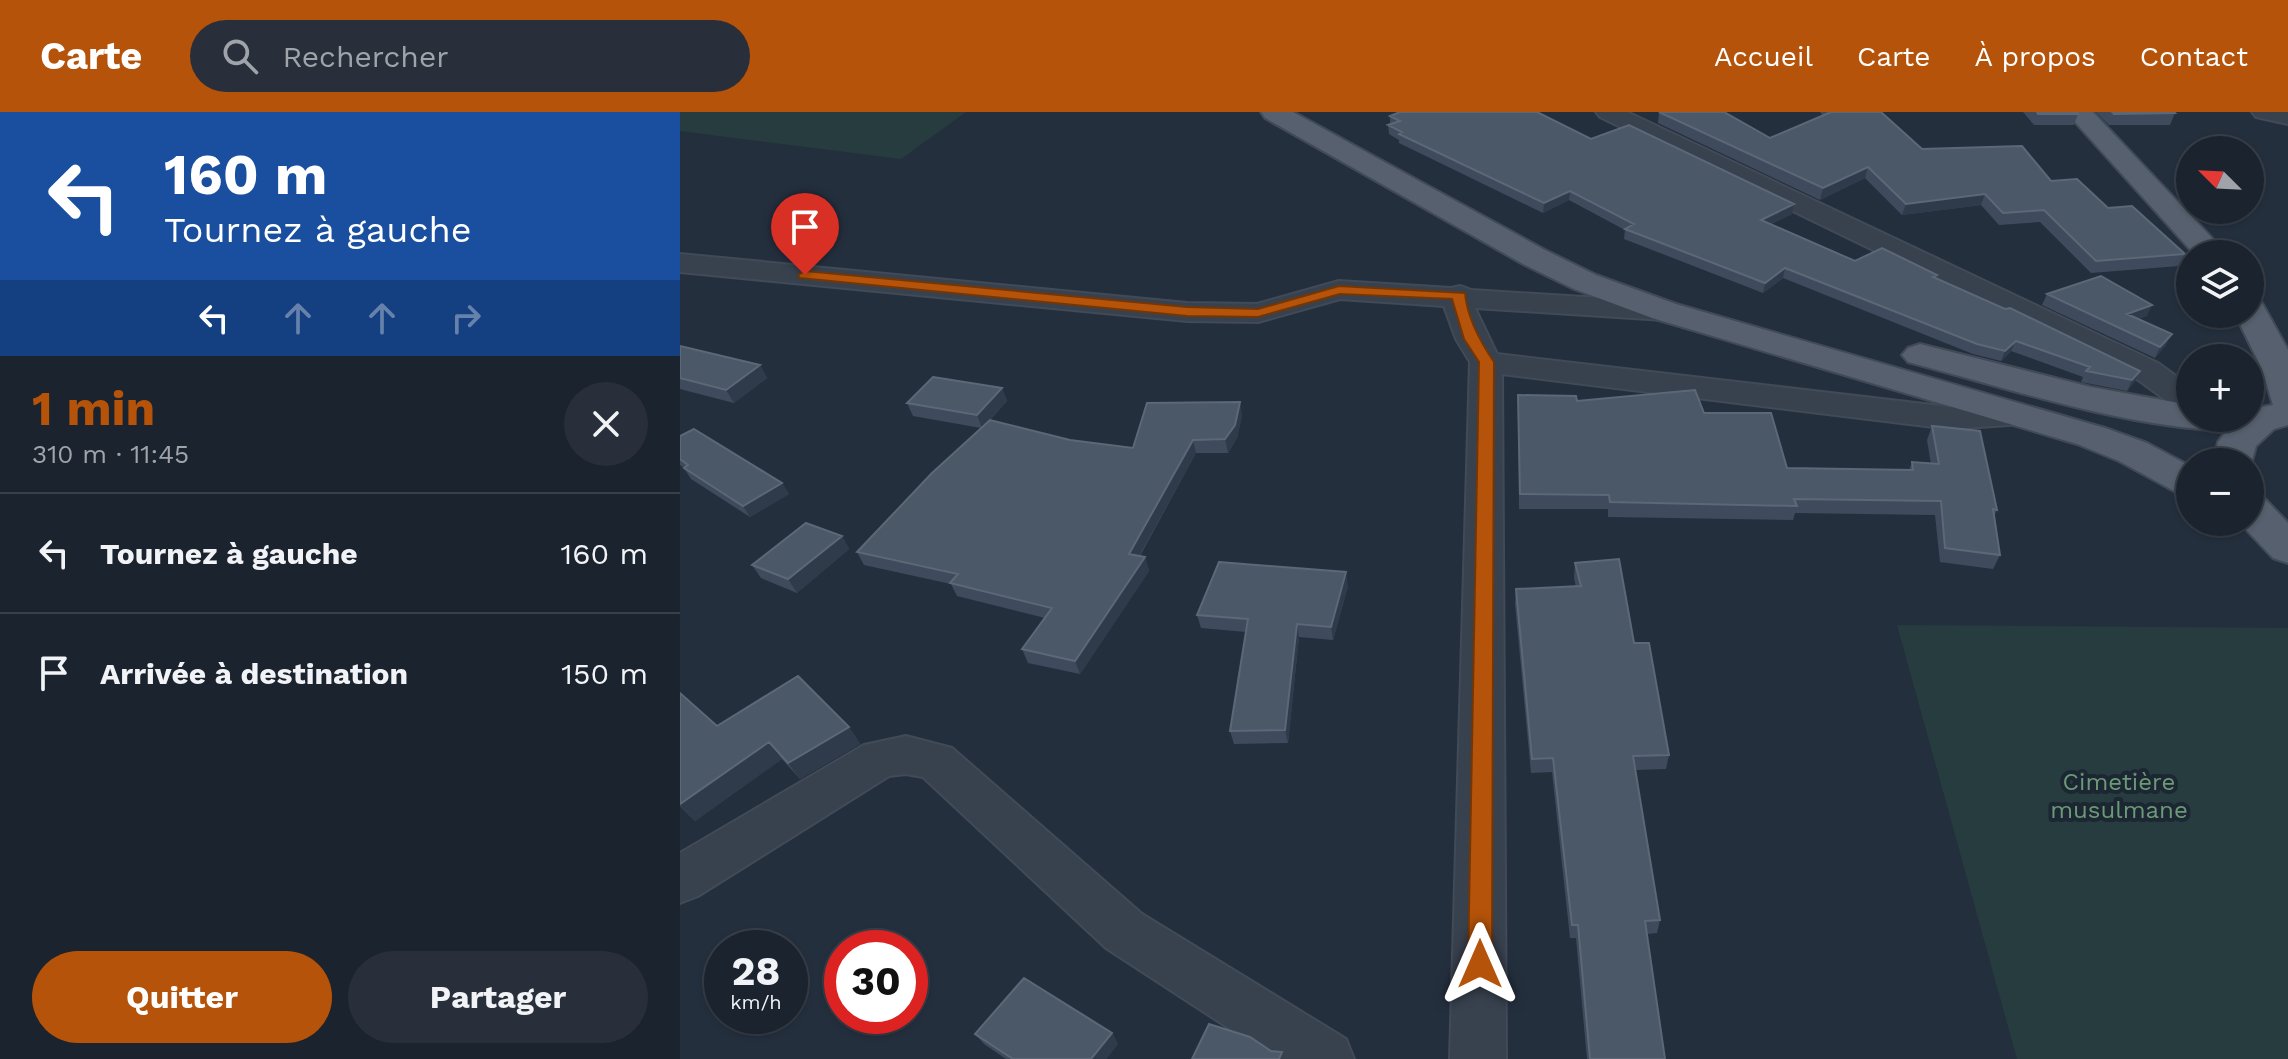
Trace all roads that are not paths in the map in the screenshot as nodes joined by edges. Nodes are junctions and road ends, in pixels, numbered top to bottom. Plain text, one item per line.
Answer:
1 (1274, 112) edge
2 (1331, 112) edge
3 (1608, 112) edge
4 (2079, 112) edge
5 (2264, 112) edge
6 (2288, 117) edge
7 (2198, 240) edge
8 (680, 263) edge
9 (1460, 295) junction
10 (2264, 302) edge
11 (1664, 311) junction
12 (2288, 321) edge
13 (2259, 328) edge
14 (1486, 362) junction
15 (2176, 395) edge
16 (2176, 411) edge
17 (2279, 411) edge
18 (2024, 416) junction
19 (2236, 448) edge
20 (2176, 475) edge
21 (2264, 523) edge
22 (2264, 532) edge
23 (2288, 548) edge
24 (680, 880) edge
25 (1326, 1059) edge
26 (1478, 1059) edge

1 - 11 main road
2 - 16 main road
3 - 15 street
4 - 7 main road
5 - 6 street
8 - 9 street
9 - 11 street
9 - 14 street
10 - 12 main road
11 - 18 main road
13 - 17 main road
14 - 18 street
14 - 26 street
17 - 19 main road
18 - 20 main road
21 - 23 main road
22 - 23 main road
24 - 25 street

